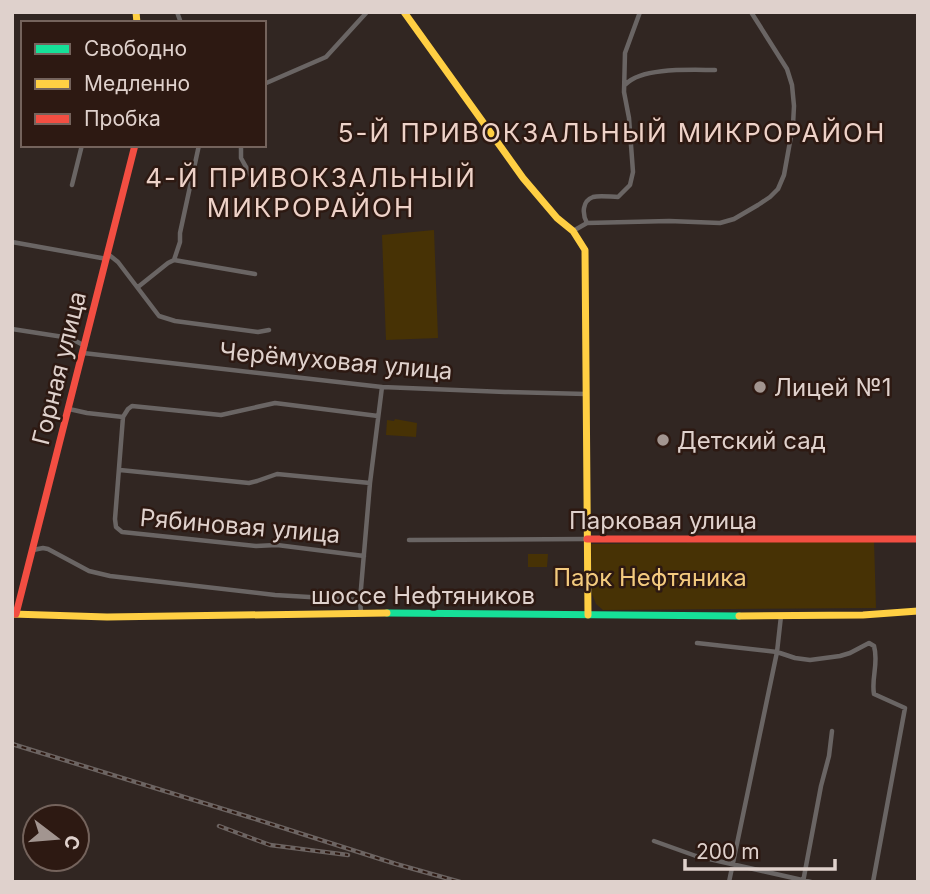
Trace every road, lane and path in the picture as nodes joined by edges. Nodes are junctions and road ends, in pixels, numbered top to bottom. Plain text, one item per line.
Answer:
1 (367, 12) edge
2 (404, 12) edge
3 (640, 12) edge
4 (751, 12) edge
5 (715, 70) dead end
6 (266, 83) edge
7 (625, 85) junction
8 (82, 147) edge
9 (134, 147) edge
10 (200, 147) edge
11 (241, 147) edge
12 (72, 185) dead end
13 (256, 185) dead end
14 (587, 223) junction
15 (573, 231) junction
16 (12, 242) edge
17 (107, 256) junction
18 (174, 260) junction
19 (256, 274) dead end
20 (138, 287) junction
21 (12, 328) edge
22 (269, 330) dead end
23 (84, 350) junction
24 (382, 387) junction
25 (587, 394) junction
26 (69, 409) junction
27 (378, 416) junction
28 (123, 417) junction
29 (120, 470) junction
30 (370, 484) junction
31 (918, 539) edge
32 (409, 540) dead end
33 (587, 540) junction
34 (33, 550) junction
35 (363, 555) junction
36 (360, 600) junction
37 (918, 611) edge
38 (361, 613) junction
39 (14, 614) edge
40 (588, 615) junction
41 (781, 616) junction
42 (697, 643) dead end
43 (777, 652) junction
44 (832, 732) dead end
45 (654, 841) dead end
46 (733, 865) junction
47 (803, 881) edge
48 (729, 882) edge
49 (811, 882) edge
50 (873, 882) edge

1 - 6 street
2 - 15 street
3 - 7 street
4 - 14 street
5 - 7 street
7 - 14 street
8 - 12 street
9 - 17 street, Горная улица
10 - 18 street
11 - 13 street
14 - 15 street
15 - 25 street
16 - 17 street
17 - 20 street
17 - 23 street, Горная улица
18 - 19 street
18 - 20 street
20 - 22 street
21 - 23 street, Черёмуховая улица
23 - 24 street, Черёмуховая улица
23 - 26 street, Горная улица
24 - 25 street, Черёмуховая улица
24 - 27 street
25 - 33 street
26 - 28 street
26 - 34 street, Горная улица
27 - 28 street
27 - 30 street
28 - 29 street
29 - 30 street
29 - 35 street, Рябиновая улица
30 - 35 street
31 - 33 street, Парковая улица
32 - 33 street, Парковая улица
33 - 40 street
34 - 36 street
34 - 39 street, Горная улица
35 - 36 street
36 - 38 street
37 - 41 street, шоссе Нефтяников
38 - 39 street, шоссе Нефтяников
38 - 40 street, шоссе Нефтяников
40 - 41 street, шоссе Нефтяников
41 - 43 street
42 - 43 street
43 - 46 street
43 - 50 street
44 - 47 street
45 - 46 street
46 - 47 street
46 - 48 street
47 - 49 street

